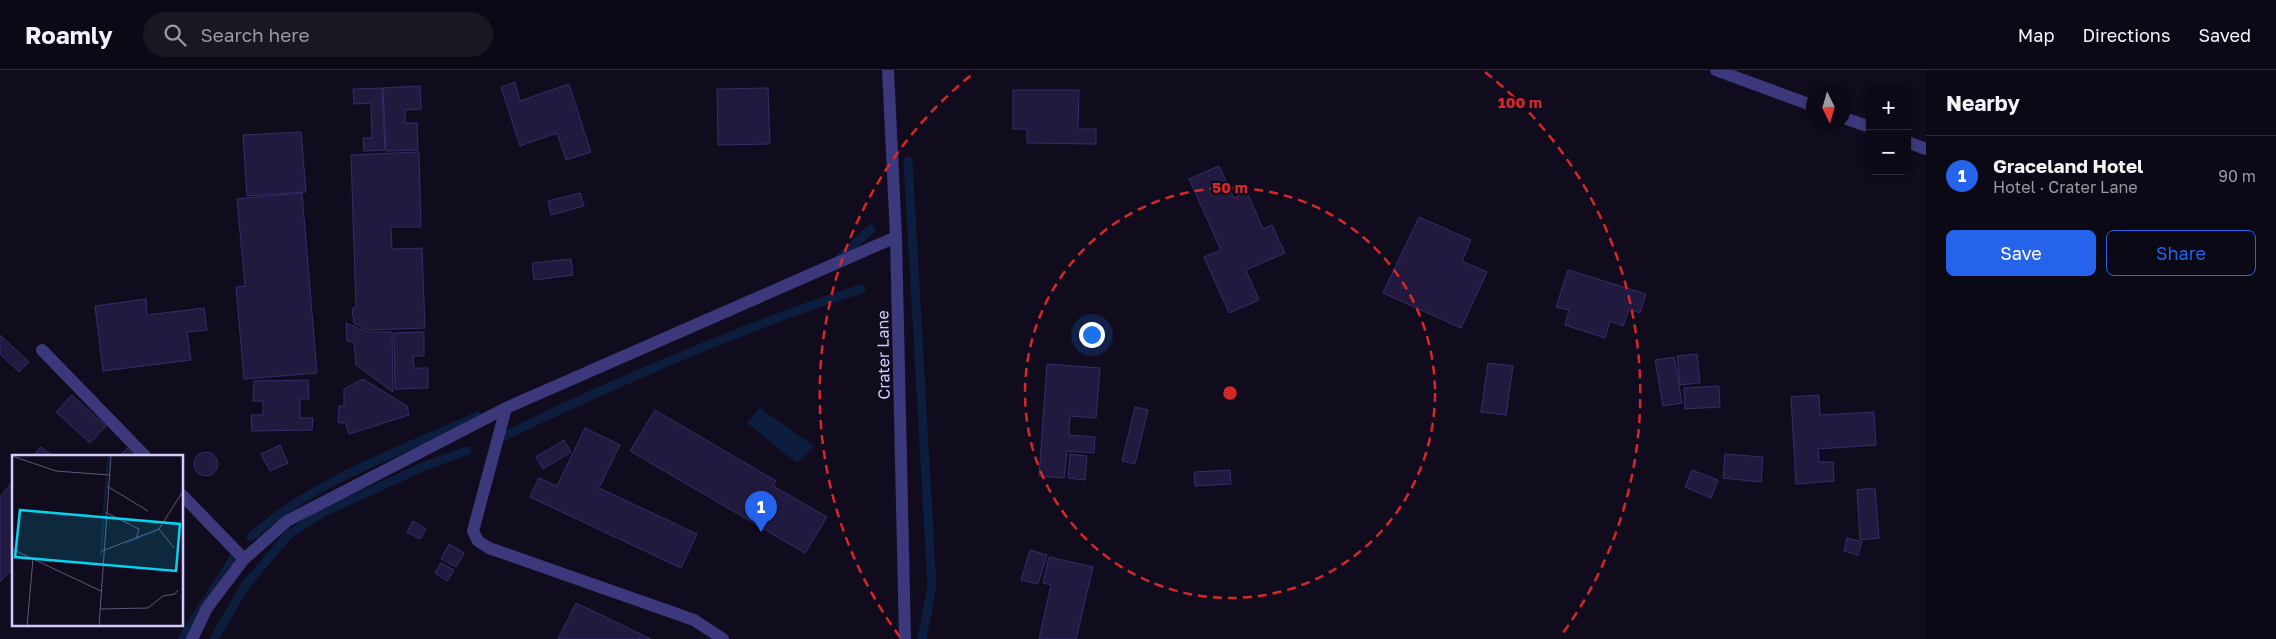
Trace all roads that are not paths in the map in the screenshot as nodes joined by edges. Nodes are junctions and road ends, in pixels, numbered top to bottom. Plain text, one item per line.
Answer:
1 (888, 70) edge
2 (1718, 70) edge
3 (1806, 103) edge
4 (1851, 121) edge
5 (1866, 126) edge
6 (1911, 143) edge
7 (1926, 149) edge
8 (896, 237) junction
9 (42, 350) dead end
10 (506, 408) junction
11 (144, 455) edge
12 (184, 497) edge
13 (244, 559) junction
14 (192, 639) edge
15 (723, 639) edge
16 (905, 639) edge

1 - 8 street, Crater Lane
2 - 3 street
4 - 5 street
6 - 7 street
8 - 10 street
8 - 16 street, Crater Lane
9 - 11 street
10 - 13 street
10 - 15 street
12 - 13 street
13 - 14 street

